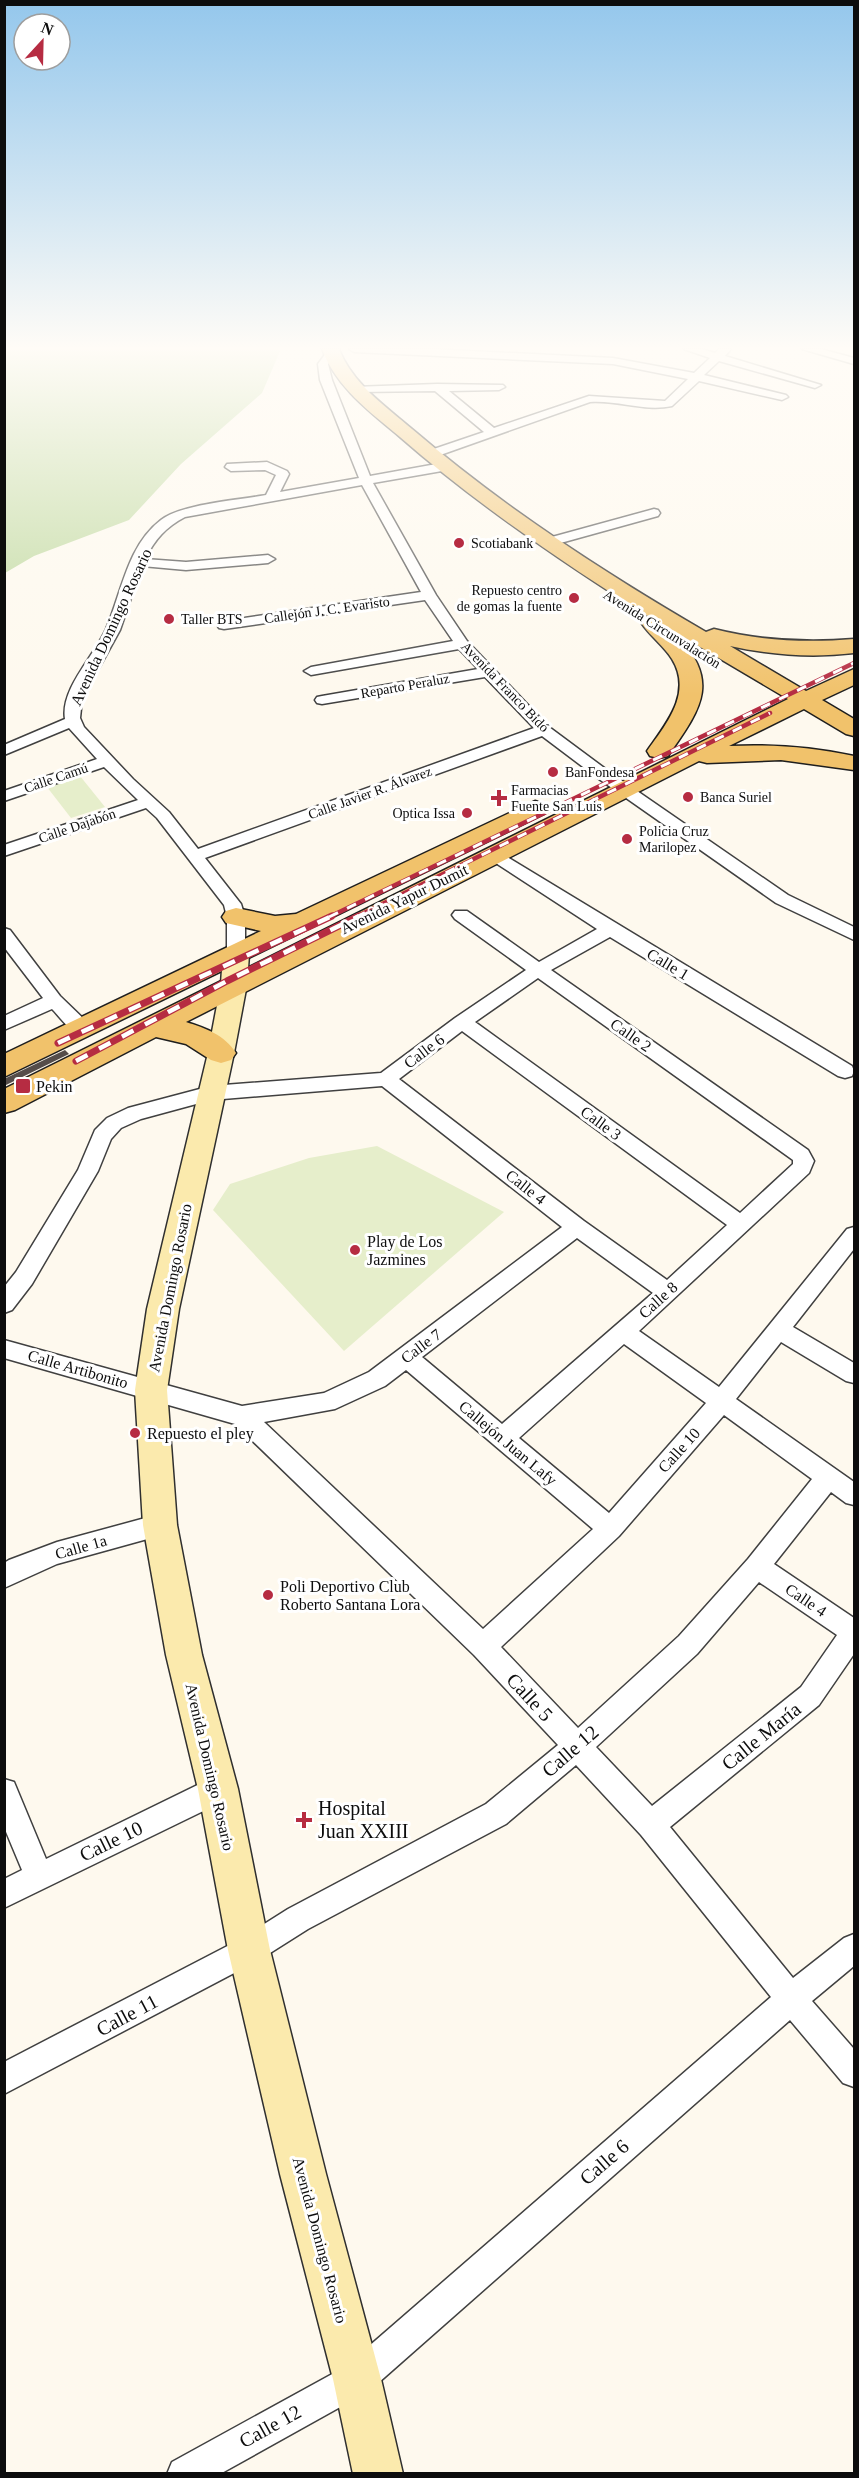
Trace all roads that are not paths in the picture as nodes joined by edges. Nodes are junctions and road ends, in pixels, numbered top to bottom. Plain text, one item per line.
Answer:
1 (360, 465) edge
2 (422, 465) edge
3 (440, 465) edge
4 (231, 467) dead end
5 (366, 481) junction
6 (482, 497) junction
7 (271, 498) junction
8 (654, 513) dead end
9 (546, 543) junction
10 (268, 559) dead end
11 (137, 562) junction
12 (429, 595) junction
13 (657, 621) junction
14 (224, 625) dead end
15 (462, 644) junction
16 (855, 646) edge
17 (855, 659) edge
18 (311, 671) dead end
19 (488, 672) junction
20 (855, 676) edge
21 (789, 699) junction
22 (322, 700) dead end
23 (73, 721) junction
24 (855, 729) edge
25 (544, 730) junction
26 (855, 745) edge
27 (4, 751) edge
28 (658, 751) junction
29 (685, 759) junction
30 (108, 760) junction
31 (855, 763) edge
32 (614, 782) junction
33 (4, 796) edge
34 (149, 802) junction
35 (4, 851) edge
36 (494, 854) junction
37 (196, 856) junction
38 (461, 915) dead end
39 (236, 917) junction
40 (305, 920) junction
41 (610, 930) junction
42 (4, 934) edge
43 (855, 934) edge
44 (235, 969) junction
45 (538, 970) junction
46 (54, 1000) junction
47 (462, 1022) junction
48 (4, 1024) edge
49 (150, 1027) junction
50 (82, 1029) junction
51 (221, 1053) junction
52 (4, 1066) edge
53 (845, 1071) dead end
54 (386, 1079) junction
55 (211, 1094) junction
56 (4, 1102) edge
57 (801, 1155) joint
58 (741, 1224) junction
59 (577, 1227) junction
60 (855, 1235) edge
61 (668, 1292) junction
62 (4, 1304) edge
63 (778, 1329) junction
64 (623, 1331) junction
65 (4, 1348) edge
66 (406, 1358) junction
67 (855, 1374) edge
68 (151, 1390) junction
69 (722, 1402) junction
70 (242, 1416) junction
71 (502, 1439) junction
72 (829, 1476) junction
73 (855, 1494) edge
74 (160, 1525) junction
75 (609, 1528) junction
76 (757, 1567) junction
77 (4, 1577) edge
78 (855, 1632) edge
79 (483, 1646) junction
80 (576, 1747) junction
81 (218, 1789) junction
82 (4, 1792) edge
83 (651, 1825) junction
84 (39, 1877) junction
85 (4, 1894) edge
86 (855, 1948) edge
87 (249, 1950) junction
88 (791, 1998) junction
89 (855, 2072) edge
90 (4, 2079) edge
91 (357, 2379) junction
92 (184, 2474) edge
93 (378, 2474) edge

1 - 5 street, Avenida Franco Bidó
2 - 5 street, Avenida Domingo Rosario
3 - 6 main road, Avenida Circunvalación
4 - 7 street
5 - 7 street, Avenida Domingo Rosario
5 - 12 street, Avenida Franco Bidó
6 - 9 main road, Avenida Circunvalación
6 - 13 main road, Avenida Circunvalación
7 - 11 street, Avenida Domingo Rosario
8 - 9 street
9 - 13 main road, Avenida Circunvalación
10 - 11 street
11 - 23 street, Avenida Domingo Rosario
12 - 14 street, Callejón J. C. Evaristo
12 - 15 street, Avenida Franco Bidó
13 - 16 main road
13 - 21 main road, Avenida Circunvalación
13 - 28 main road
15 - 18 street
15 - 19 street, Avenida Franco Bidó
17 - 21 main road
19 - 22 street, Reparto Peraluz
19 - 25 street, Avenida Franco Bidó
20 - 21 main road
21 - 24 main road, Avenida Circunvalación
21 - 26 main road, Avenida Circunvalación
21 - 28 main road, Avenida Yapur Dumit
21 - 29 main road, Avenida Yapur Dumit
23 - 27 street
23 - 30 street, Avenida Domingo Rosario
25 - 32 street, Avenida Franco Bidó
25 - 37 street, Calle Javier R. Álvarez
28 - 32 main road, Avenida Yapur Dumit
29 - 31 main road
29 - 32 main road, Avenida Yapur Dumit
30 - 33 street, Calle Camú
30 - 34 street, Avenida Domingo Rosario
32 - 36 main road, Avenida Yapur Dumit
32 - 40 main road, Avenida Yapur Dumit
32 - 43 street, Avenida Franco Bidó
34 - 35 street, Calle Dajabón
34 - 37 street, Avenida Domingo Rosario
36 - 41 street, Calle 1
36 - 44 main road, Avenida Yapur Dumit
37 - 39 street, Avenida Domingo Rosario
38 - 45 street, Calle 2
39 - 40 main road
39 - 44 street, Avenida Domingo Rosario
40 - 44 main road, Avenida Yapur Dumit
41 - 45 street, Calle 6
41 - 53 street, Calle 1
42 - 46 street
44 - 49 main road, Avenida Yapur Dumit
44 - 50 main road, Avenida Yapur Dumit
44 - 51 main road, Avenida Domingo Rosario
45 - 47 street, Calle 6
45 - 57 street, Calle 2
46 - 48 street
46 - 50 street
47 - 54 street, Calle 6
47 - 58 street, Calle 3
49 - 51 main road
49 - 56 main road, Avenida Yapur Dumit
50 - 52 main road, Avenida Yapur Dumit
51 - 55 main road, Avenida Domingo Rosario
54 - 55 street, Calle 6
54 - 59 street, Calle 4
55 - 62 street, Calle 6
55 - 68 main road, Avenida Domingo Rosario
57 - 58 street, Calle 8
58 - 61 street, Calle 8
59 - 61 street, Calle 4
59 - 66 street, Calle 7
60 - 63 street, Calle 10
61 - 64 street, Calle 8
63 - 67 street
63 - 69 street, Calle 10
64 - 69 street
64 - 71 street, Calle 8
65 - 68 street, Calle Artibonito
66 - 70 street, Calle 7
66 - 71 street, Callejón Juan Lafy
68 - 70 street, Calle 5
68 - 74 main road, Avenida Domingo Rosario
69 - 72 street
69 - 75 street, Calle 10
70 - 79 street, Calle 5
71 - 75 street, Callejón Juan Lafy
72 - 73 street
72 - 76 street, Calle 12
74 - 77 street, Calle 1a
74 - 81 main road, Avenida Domingo Rosario
75 - 79 street, Calle 10
76 - 78 street, Calle 4
76 - 80 street, Calle 12
78 - 83 street, Calle María
79 - 80 street, Calle 5
80 - 83 street, Calle 5
80 - 87 street, Calle 12
81 - 84 street, Calle 10
81 - 87 main road, Avenida Domingo Rosario
82 - 84 street
83 - 88 street, Calle 5
84 - 85 street, Calle 10
86 - 88 street, Calle 6
87 - 90 street, Calle 11
87 - 91 main road, Avenida Domingo Rosario
88 - 89 street, Calle 5
88 - 91 street, Calle 6
91 - 92 street, Calle 12
91 - 93 main road, Avenida Domingo Rosario

